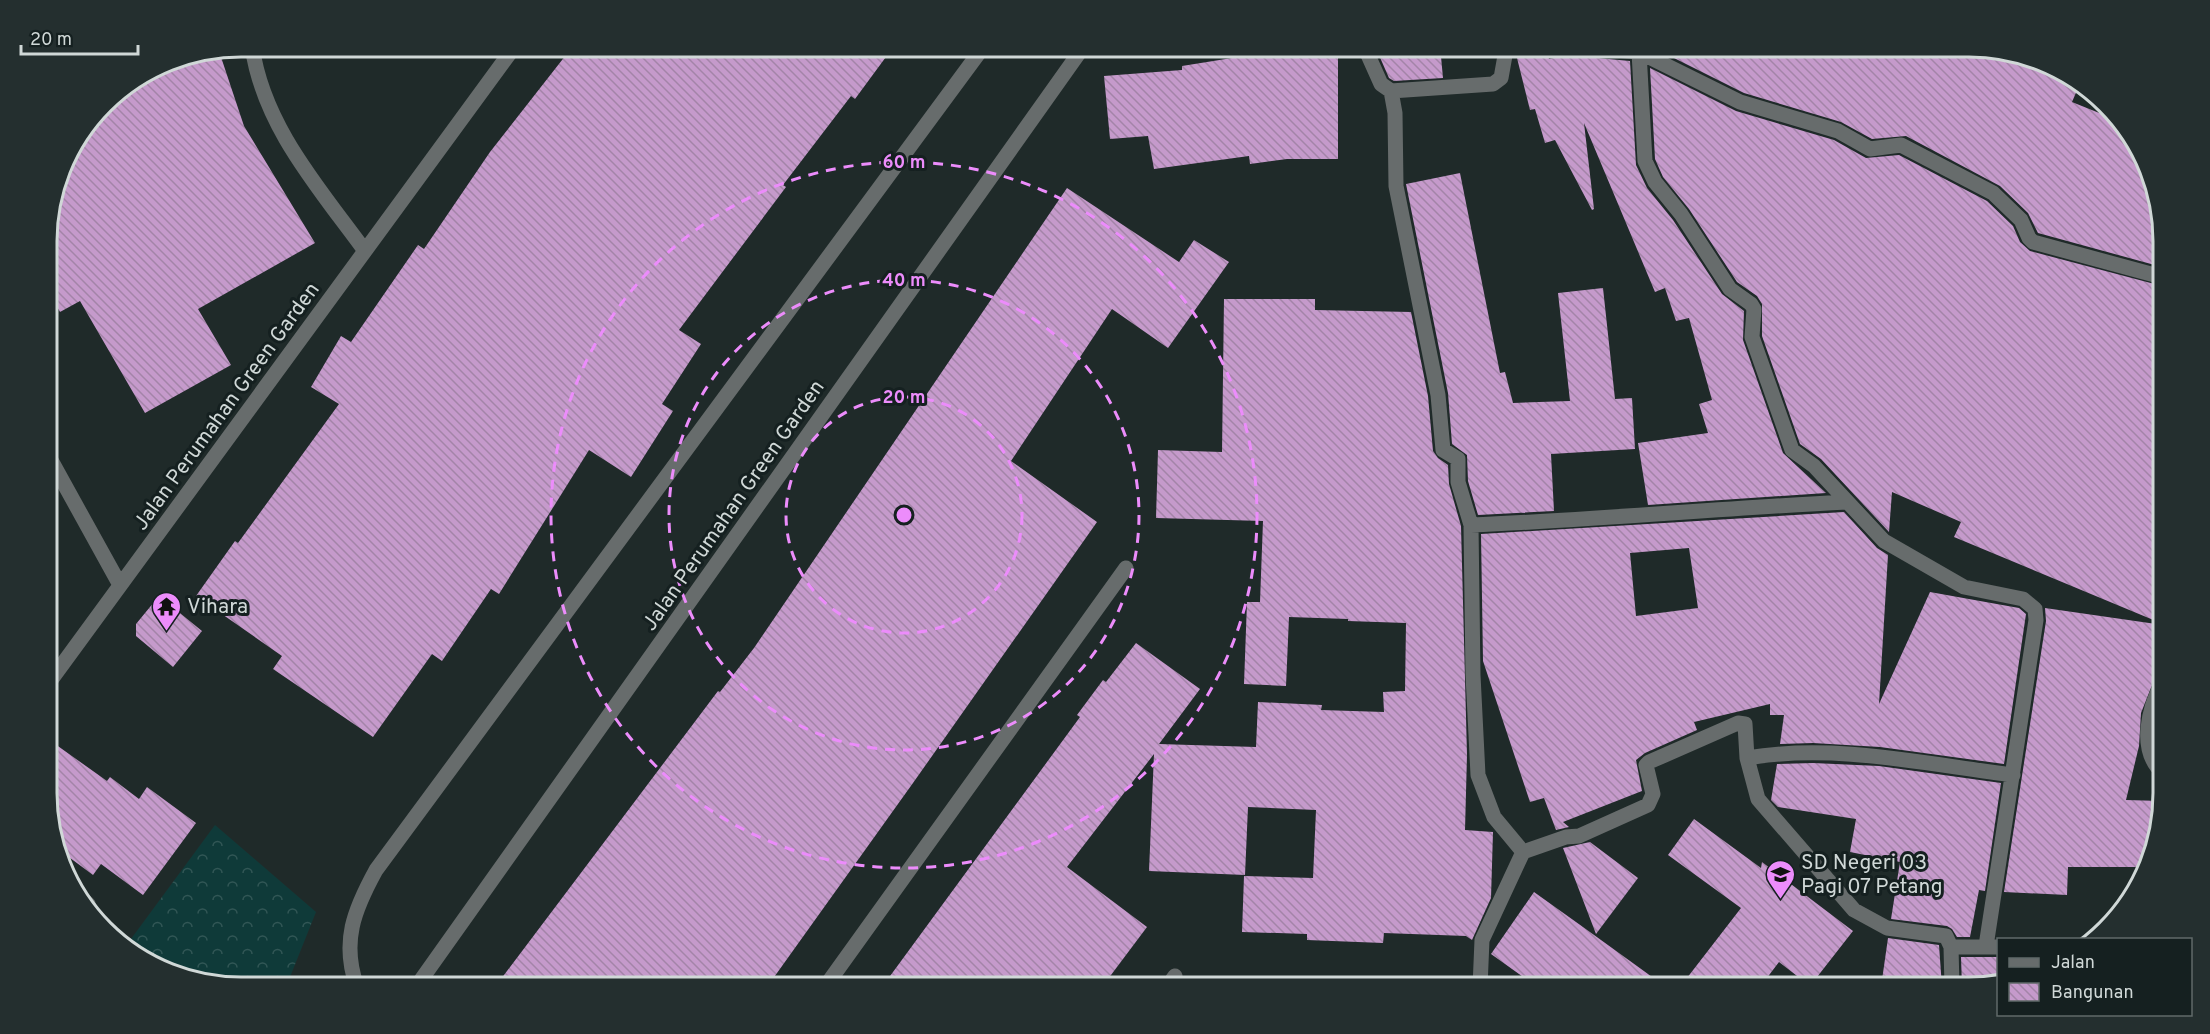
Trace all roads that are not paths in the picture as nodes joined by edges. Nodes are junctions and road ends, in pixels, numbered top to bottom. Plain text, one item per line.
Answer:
1 (254, 57) edge
2 (507, 57) edge
3 (976, 57) edge
4 (1076, 57) edge
5 (1369, 57) edge
6 (1505, 57) edge
7 (1640, 57) edge
8 (1655, 57) edge
9 (1391, 91) junction
10 (365, 251) junction
11 (2153, 275) edge
12 (57, 471) edge
13 (1847, 502) junction
14 (1471, 525) junction
15 (1126, 568) dead end
16 (120, 585) junction
17 (57, 672) edge
18 (2153, 704) edge
19 (1747, 758) junction
20 (2153, 760) edge
21 (2013, 775) junction
22 (1523, 852) junction
23 (1992, 946) edge
24 (1951, 947) junction
25 (353, 977) edge
26 (423, 977) edge
27 (832, 977) edge
28 (1480, 977) edge
29 (1952, 977) edge

1 - 10 street
2 - 10 street, Jalan Perumahan Green Garden
3 - 25 street
4 - 26 street, Jalan Perumahan Green Garden
5 - 9 street
6 - 9 street
7 - 13 street
8 - 11 street
9 - 14 street
10 - 16 street, Jalan Perumahan Green Garden
12 - 16 street
13 - 14 street
13 - 21 street
14 - 22 street
15 - 27 street
16 - 17 street, Jalan Perumahan Green Garden
18 - 20 street
19 - 21 street
19 - 22 street
19 - 24 street
21 - 23 street
22 - 28 street
23 - 24 street
24 - 29 street

